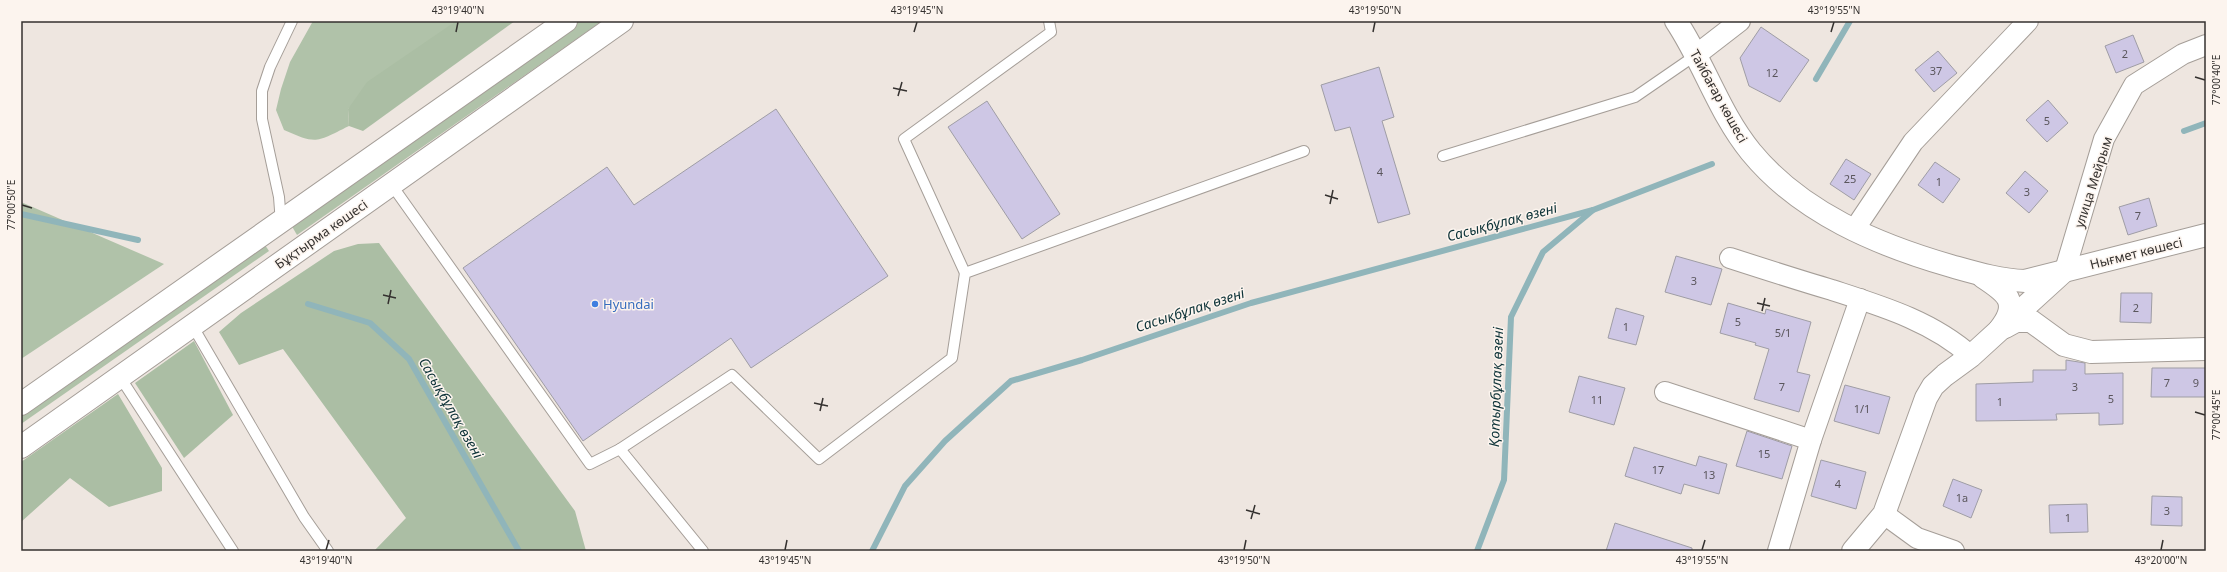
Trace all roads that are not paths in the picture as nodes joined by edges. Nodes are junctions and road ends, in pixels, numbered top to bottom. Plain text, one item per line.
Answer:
1 (292, 21) edge
2 (566, 21) edge
3 (622, 21) edge
4 (1049, 21) edge
5 (1676, 21) edge
6 (1740, 21) edge
7 (2028, 21) edge
8 (2206, 45) edge
9 (1696, 55) junction
10 (1304, 151) dead end
11 (1443, 156) dead end
12 (391, 184) junction
13 (281, 223) junction
14 (1854, 230) junction
15 (2206, 236) edge
16 (300, 249) junction
17 (1730, 258) dead end
18 (2065, 270) junction
19 (965, 273) junction
20 (1979, 274) junction
21 (1860, 299) junction
22 (2027, 306) junction
23 (192, 325) junction
24 (2043, 329) junction
25 (1999, 331) junction
26 (2206, 349) edge
27 (1971, 356) junction
28 (120, 377) junction
29 (1665, 392) dead end
30 (21, 404) edge
31 (1811, 440) junction
32 (21, 447) edge
33 (620, 449) junction
34 (1884, 514) junction
35 (233, 551) edge
36 (328, 551) edge
37 (703, 551) edge
38 (1778, 551) edge
39 (1854, 551) edge
40 (1954, 551) edge

1 - 13 lane
2 - 13 main road
3 - 12 main road, Бұқтырма көшесі
4 - 19 lane
5 - 9 main road, Тайбағар көшесі
6 - 9 street
7 - 14 street
8 - 18 street, улица Мейрым
9 - 11 lane
9 - 14 main road, Тайбағар көшесі
10 - 19 lane
12 - 16 main road, Бұқтырма көшесі
12 - 33 lane
13 - 16 main road
13 - 30 main road
14 - 20 main road, Тайбағар көшесі
15 - 18 main road, Нығмет көшесі
16 - 23 main road, Бұқтырма көшесі
17 - 21 street
18 - 20 main road, Нығмет көшесі
18 - 22 main road
19 - 33 lane
20 - 22 main road
20 - 25 main road
21 - 27 street
21 - 31 street
22 - 24 main road
22 - 25 main road
23 - 28 main road, Бұқтырма көшесі
23 - 36 lane
24 - 25 main road
24 - 26 main road
25 - 27 main road
27 - 34 main road
28 - 32 main road, Бұқтырма көшесі
28 - 35 lane
29 - 31 street
31 - 38 street
33 - 37 lane
34 - 39 main road
34 - 40 street

